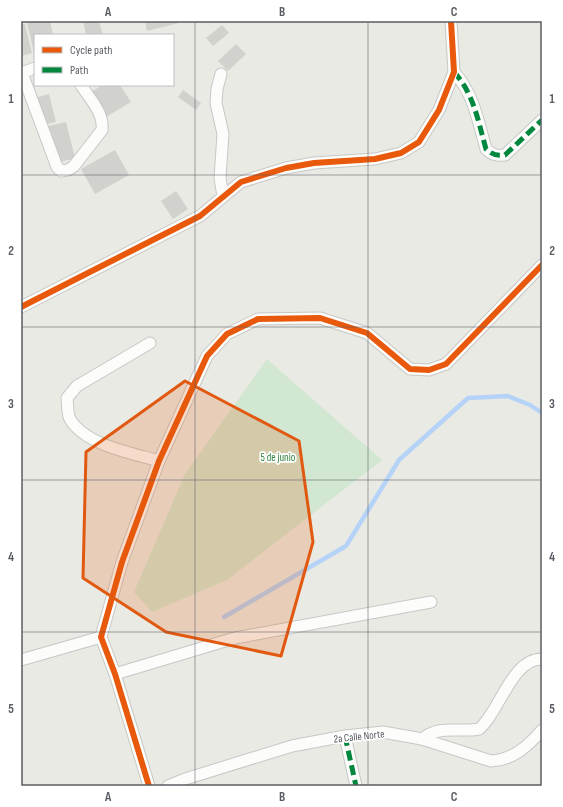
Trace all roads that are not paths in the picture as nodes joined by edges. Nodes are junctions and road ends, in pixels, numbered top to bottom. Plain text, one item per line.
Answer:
1 (451, 21) edge
2 (34, 68) edge
3 (454, 72) junction
4 (22, 73) edge
5 (221, 74) dead end
6 (82, 86) edge
7 (542, 120) edge
8 (223, 196) junction
9 (542, 265) edge
10 (21, 307) edge
11 (150, 344) dead end
12 (159, 461) junction
13 (431, 602) dead end
14 (101, 637) junction
15 (542, 659) edge
16 (21, 660) edge
17 (115, 674) junction
18 (542, 730) edge
19 (345, 736) junction
20 (422, 738) junction
21 (150, 786) edge
22 (168, 786) edge
23 (356, 786) edge

1 - 3 street
2 - 4 street
3 - 7 street
3 - 8 street
4 - 6 street
5 - 8 street
8 - 10 street
9 - 12 street
11 - 12 street
12 - 14 street
13 - 17 street
14 - 16 street
14 - 17 street
15 - 20 street
17 - 21 street
18 - 20 street, 2a Calle Norte
19 - 20 street, 2a Calle Norte
19 - 22 street, 2a Calle Norte
19 - 23 street

